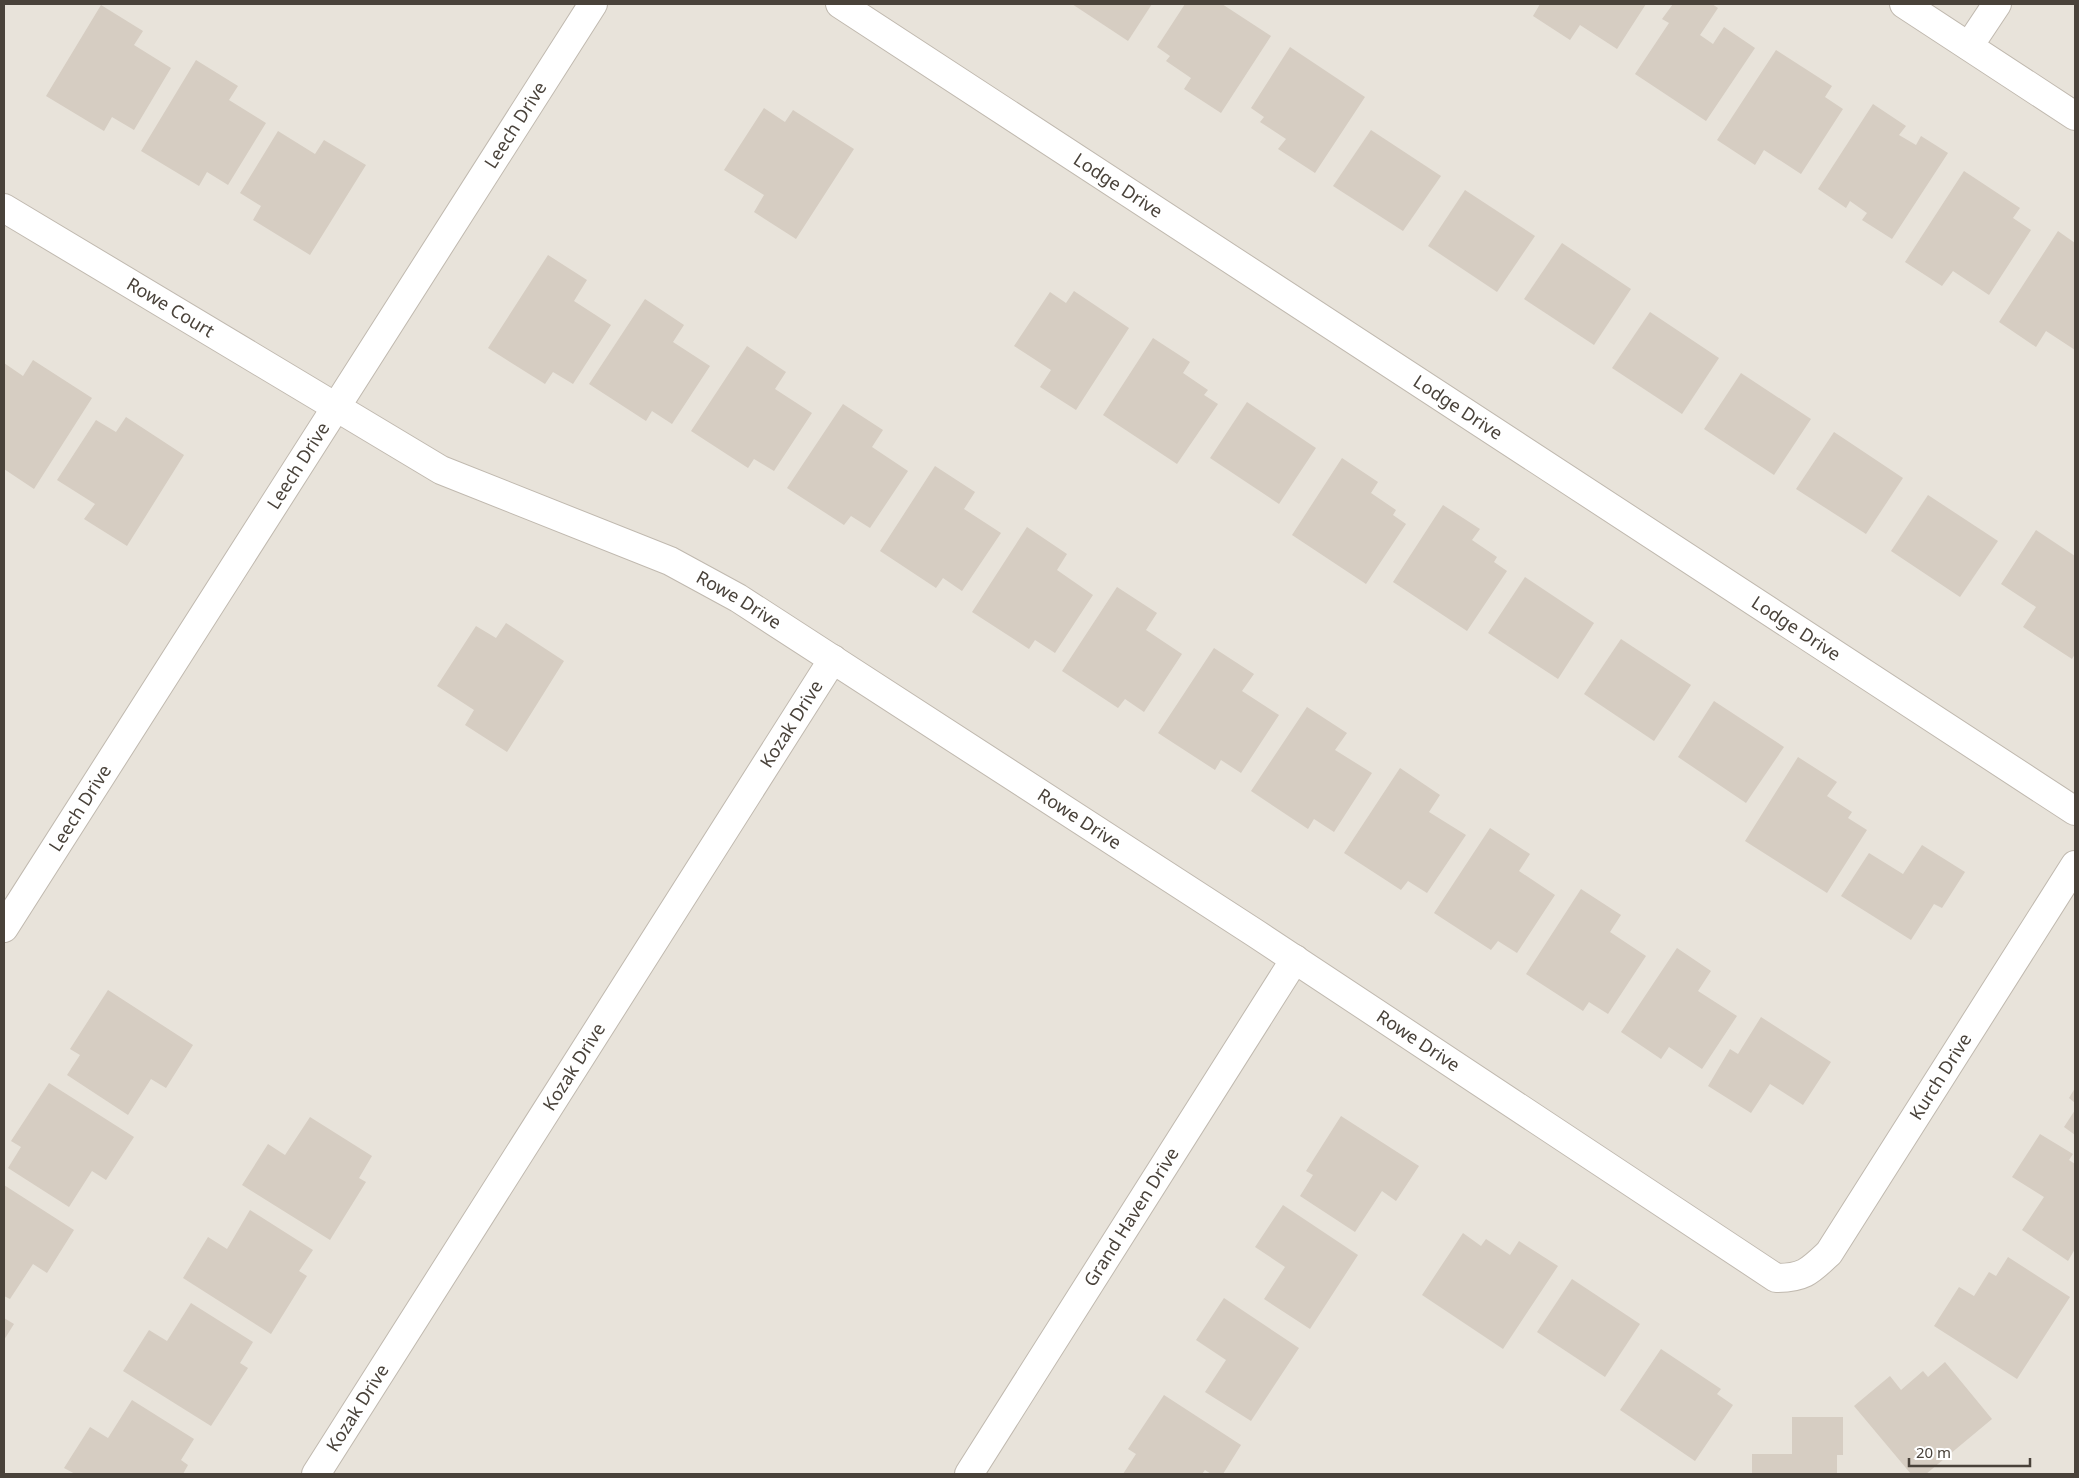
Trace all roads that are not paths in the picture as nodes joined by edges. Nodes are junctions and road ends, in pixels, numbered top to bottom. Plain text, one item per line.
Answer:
1 (593, 4) edge
2 (840, 4) edge
3 (1904, 4) edge
4 (1997, 4) edge
5 (1968, 46) junction
6 (2075, 116) edge
7 (4, 208) edge
8 (337, 407) junction
9 (833, 659) junction
10 (2075, 810) edge
11 (2075, 865) edge
12 (4, 928) edge
13 (1295, 960) junction
14 (1795, 1278) joint
15 (316, 1474) edge
16 (969, 1474) edge

1 - 8 street, Leech Drive
2 - 10 street, Lodge Drive
3 - 5 street
4 - 5 street
5 - 6 street
7 - 8 street, Rowe Court
8 - 9 street, Rowe Drive
8 - 12 street, Leech Drive
9 - 13 street, Rowe Drive
9 - 15 street, Kozak Drive
11 - 14 street, Kurch Drive
13 - 14 street, Rowe Drive
13 - 16 street, Grand Haven Drive

